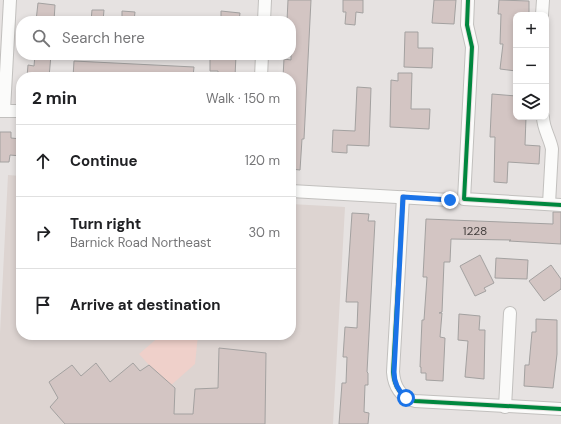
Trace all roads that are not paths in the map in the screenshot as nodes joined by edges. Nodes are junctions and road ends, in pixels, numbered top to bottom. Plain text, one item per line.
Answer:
1 (10, 0) edge
2 (265, 0) edge
3 (468, 0) edge
4 (543, 0) edge
5 (542, 12) edge
6 (264, 16) edge
7 (262, 60) edge
8 (261, 72) edge
9 (2, 111) edge
10 (16, 112) edge
11 (543, 120) edge
12 (296, 191) edge
13 (403, 197) junction
14 (450, 200) dead end
15 (548, 204) junction
16 (561, 205) edge
17 (510, 313) dead end
18 (505, 407) junction
19 (561, 410) edge

1 - 9 street
2 - 6 street
3 - 15 street
4 - 5 street
7 - 8 street
9 - 10 street
11 - 15 street
12 - 13 street
13 - 14 street
13 - 18 street
15 - 16 street
17 - 18 street
18 - 19 street

